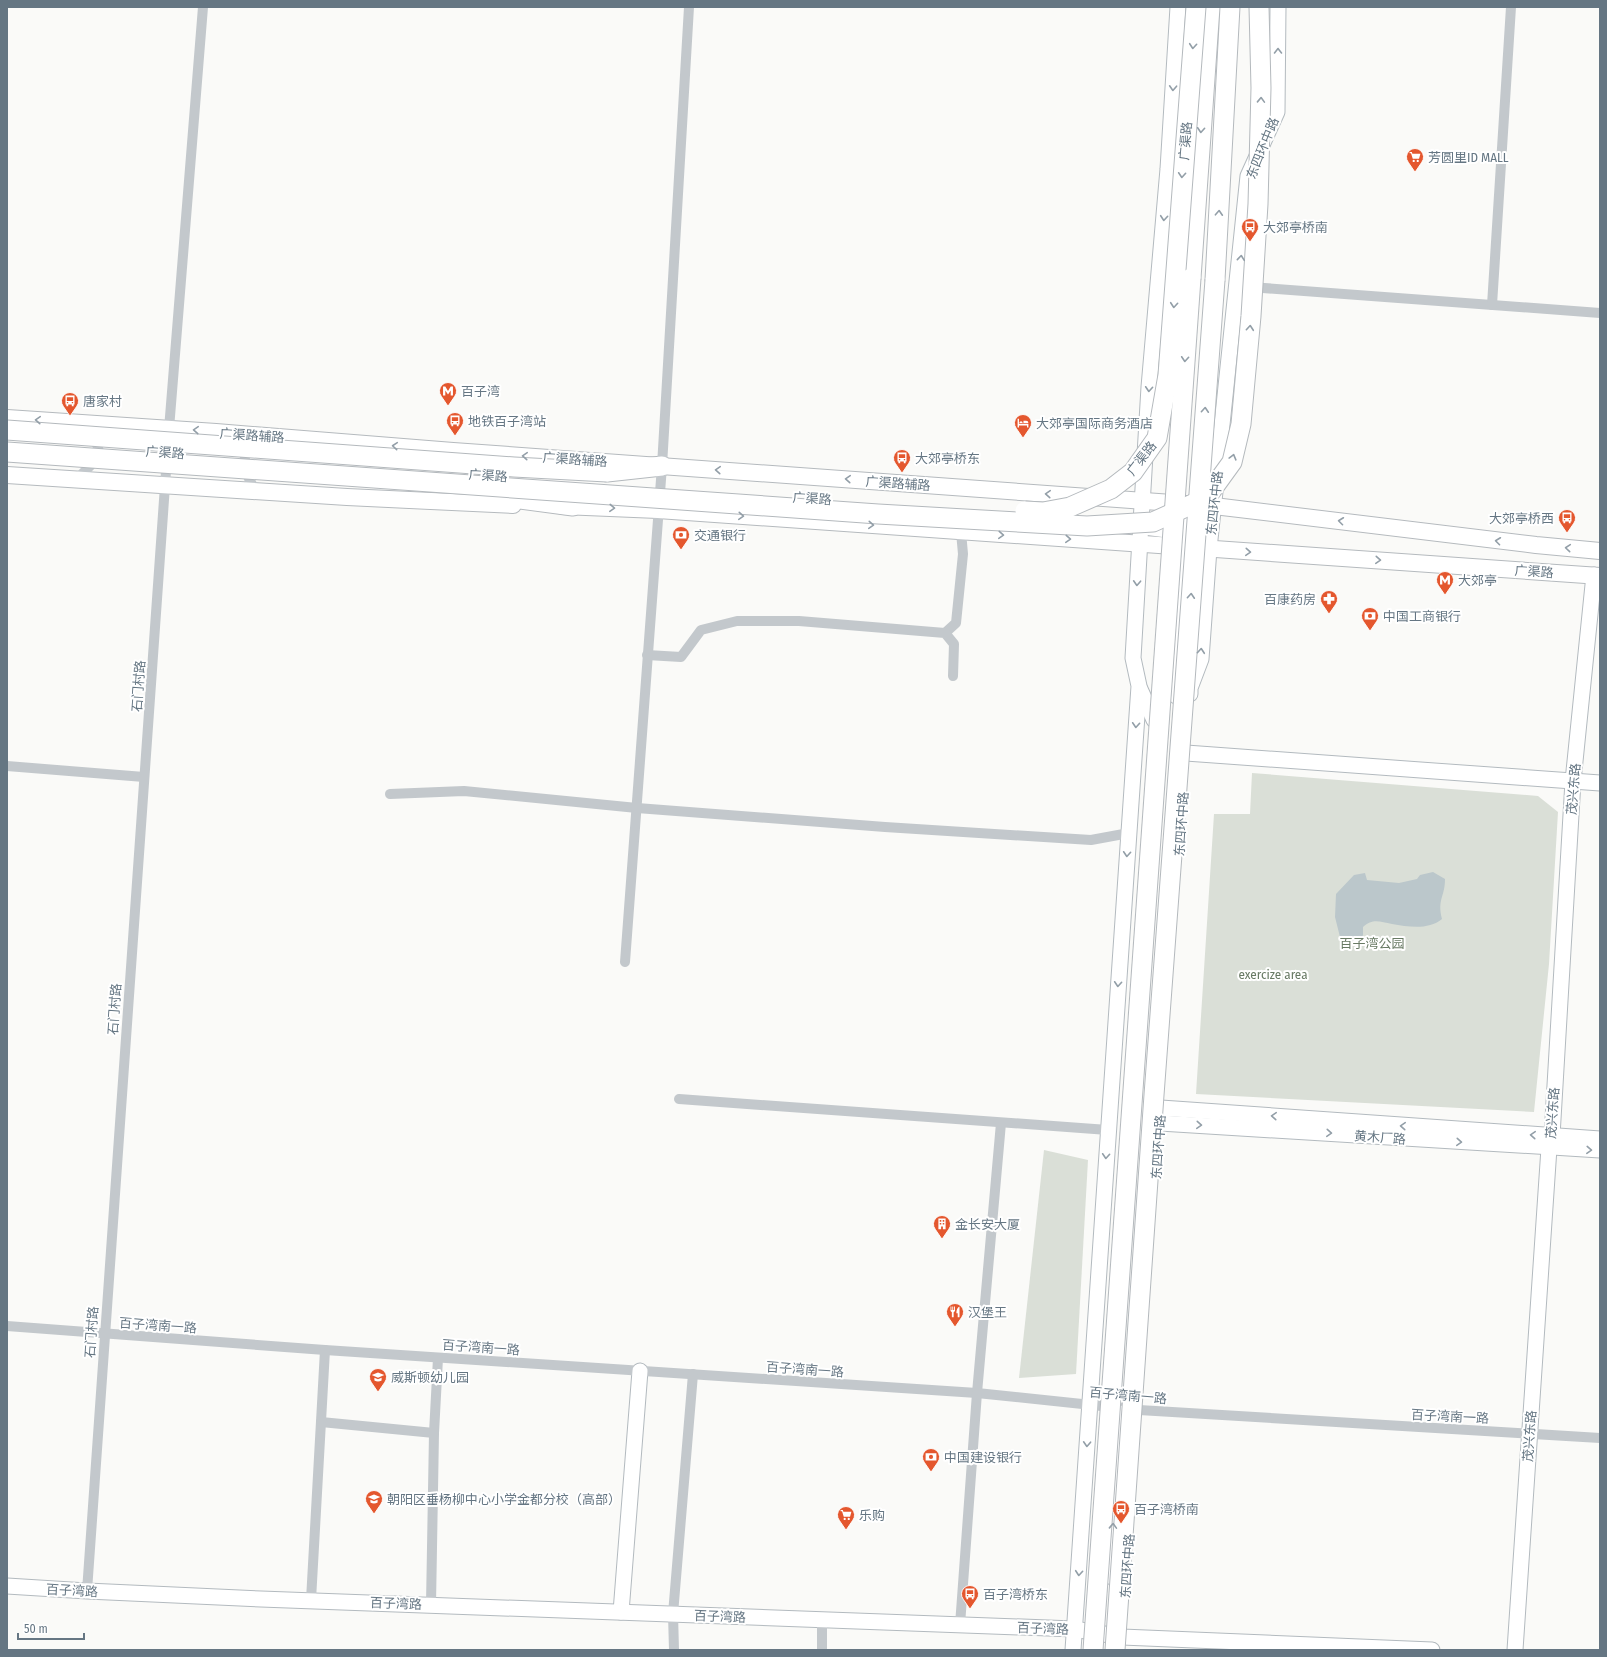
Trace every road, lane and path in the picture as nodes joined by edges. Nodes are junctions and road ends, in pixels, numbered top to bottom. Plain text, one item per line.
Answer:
1 (203, 7) edge
2 (689, 7) edge
3 (1178, 7) edge
4 (1196, 7) edge
5 (1210, 7) edge
6 (1230, 7) edge
7 (1259, 7) edge
8 (1278, 7) edge
9 (1511, 7) edge
10 (1238, 286) junction
11 (1492, 305) junction
12 (1600, 313) edge
13 (7, 418) edge
14 (79, 423) junction
15 (169, 429) junction
16 (7, 430) edge
17 (263, 435) junction
18 (7, 441) edge
19 (7, 452) edge
20 (7, 465) edge
21 (662, 466) junction
22 (7, 476) edge
23 (76, 480) junction
24 (165, 485) junction
25 (256, 491) junction
26 (1143, 502) junction
27 (1178, 503) junction
28 (573, 506) junction
29 (1214, 506) junction
30 (658, 510) junction
31 (1076, 522) junction
32 (1141, 526) junction
33 (1175, 528) junction
34 (961, 532) joint
35 (1029, 536) junction
36 (1140, 544) junction
37 (1166, 546) junction
38 (1182, 547) junction
39 (1210, 549) junction
40 (1600, 551) edge
41 (1597, 576) edge
42 (945, 633) junction
43 (1160, 634) junction
44 (1176, 635) junction
45 (647, 655) junction
46 (953, 676) dead end
47 (1139, 686) junction
48 (1190, 688) junction
49 (1154, 720) junction
50 (1176, 721) junction
51 (1186, 753) junction
52 (7, 766) edge
53 (144, 777) junction
54 (1573, 781) junction
55 (1600, 783) edge
56 (390, 794) dead end
57 (636, 808) junction
58 (1129, 833) junction
59 (625, 962) dead end
60 (679, 1099) dead end
61 (1161, 1116) junction
62 (1001, 1123) junction
63 (1108, 1130) junction
64 (1600, 1139) edge
65 (1550, 1142) junction
66 (1600, 1150) edge
67 (7, 1326) edge
68 (104, 1334) junction
69 (325, 1350) junction
70 (438, 1358) junction
71 (640, 1371) junction
72 (693, 1374) junction
73 (977, 1393) junction
74 (1089, 1405) junction
75 (1104, 1408) junction
76 (1123, 1409) junction
77 (1139, 1410) junction
78 (321, 1422) junction
79 (434, 1433) junction
80 (1529, 1434) junction
81 (1600, 1438) edge
82 (7, 1586) edge
83 (86, 1592) junction
84 (311, 1600) junction
85 (432, 1605) junction
86 (621, 1612) junction
87 (673, 1614) junction
88 (822, 1619) junction
89 (960, 1625) junction
90 (1081, 1630) junction
91 (1117, 1643) edge
92 (674, 1650) edge
93 (822, 1650) edge
94 (1073, 1650) edge
95 (1087, 1650) edge
96 (1092, 1650) edge
97 (1110, 1650) edge
98 (1432, 1650) edge
99 (1515, 1650) edge

1 - 15 street, 石门村路
2 - 21 street
3 -> 26 main road, 东四环中路
4 -> 18 highway, 广渠路, bridge
5 -> 96 highway, bridge
91 -> 6 highway, 东四环中路, bridge
19 -> 7 highway, 广渠路, bridge
10 -> 8 main road, 东四环中路
9 - 11 street
10 - 11 street
10 - 29 main road, 东四环中路
11 - 12 street
14 -> 13 main road, 广渠路辅路
14 - 15 main road, 广渠路辅路
14 - 23 street
17 -> 15 main road, 广渠路辅路
15 - 24 street, 石门村路
16 - 21 highway, bridge
21 -> 17 main road, 广渠路辅路
17 - 25 street
20 - 28 highway
26 -> 21 main road, 广渠路辅路
21 - 30 street
22 - 23 main road, 广渠路
23 - 24 main road, 广渠路
24 - 25 main road, 广渠路
24 - 53 street, 石门村路
25 - 28 main road, 广渠路
26 - 27 main road, 广渠路
26 - 32 main road, 东四环中路
27 - 29 main road, 广渠路
27 - 33 main road, 东四环中路
28 -> 30 main road, 广渠路
29 - 33 main road
29 - 39 main road, 东四环中路
40 -> 29 main road, 广渠路
30 -> 35 main road, 广渠路
30 - 45 street
31 - 32 main road
31 - 34 main road
31 - 35 main road
32 - 33 main road
32 - 36 main road, 东四环中路
33 - 37 main road, 东四环中路
33 - 38 main road, 东四环中路
34 - 42 street
35 -> 36 main road, 广渠路
36 - 37 main road, 广渠路
36 -> 47 main road, 东四环中路
37 - 38 main road, 广渠路
37 - 43 main road, 东四环中路
38 - 39 main road, 广渠路
38 - 44 main road, 东四环中路
39 -> 41 main road, 广渠路
48 -> 39 main road, 东四环中路
41 - 54 main road, 茂兴东路
42 - 45 street
42 - 46 street
43 - 44 main road
43 - 49 main road, 东四环中路
44 - 50 main road, 东四环中路
45 - 57 street
47 - 49 main road
47 -> 58 main road, 东四环中路
48 - 50 main road
48 - 51 main road, 东四环中路
49 - 75 main road, 东四环中路
50 - 76 main road, 东四环中路
51 - 54 main road
51 - 61 main road, 东四环中路
52 - 53 street
53 - 68 street, 石门村路
54 - 55 main road
54 - 65 main road, 茂兴东路
56 - 57 street
57 - 58 street
57 - 59 street
58 -> 63 main road, 东四环中路
60 - 62 street
61 - 65 main road, 黄木厂路
61 - 77 main road, 东四环中路
62 - 63 street
62 - 73 street
63 -> 74 main road, 东四环中路
64 - 65 main road
65 -> 66 main road, 黄木厂路
65 - 80 main road, 茂兴东路
67 - 68 street, 百子湾南一路
68 - 69 street, 百子湾南一路
68 - 83 street, 石门村路
69 - 70 street, 百子湾南一路
69 - 78 street
70 - 71 street, 百子湾南一路
70 - 79 street
71 - 72 street, 百子湾南一路
71 - 86 main road
72 - 73 street, 百子湾南一路
72 - 87 street
73 - 74 street, 百子湾南一路
73 - 89 street
74 - 75 street, 百子湾南一路
74 -> 90 main road, 东四环中路
75 - 76 street, 百子湾南一路
75 - 90 main road, 东四环中路
76 - 77 street, 百子湾南一路
91 -> 76 main road, 东四环中路
77 - 80 street, 百子湾南一路
77 - 91 main road, 东四环中路
78 - 79 street
78 - 84 street
79 - 85 street
80 - 81 street, 百子湾南一路
80 - 99 main road, 茂兴东路
82 - 83 main road, 百子湾路
83 - 84 main road, 百子湾路
84 - 85 main road, 百子湾路
85 - 86 main road, 百子湾路
86 - 87 main road, 百子湾路
87 - 88 main road, 百子湾路
87 - 92 street
88 - 89 main road, 百子湾路
88 - 93 street
89 - 90 main road, 百子湾路
90 - 91 main road, 百子湾路
90 - 94 main road, 东四环中路
90 - 95 main road, 东四环中路
91 - 97 main road, 东四环中路
91 - 98 main road, 百子湾路

